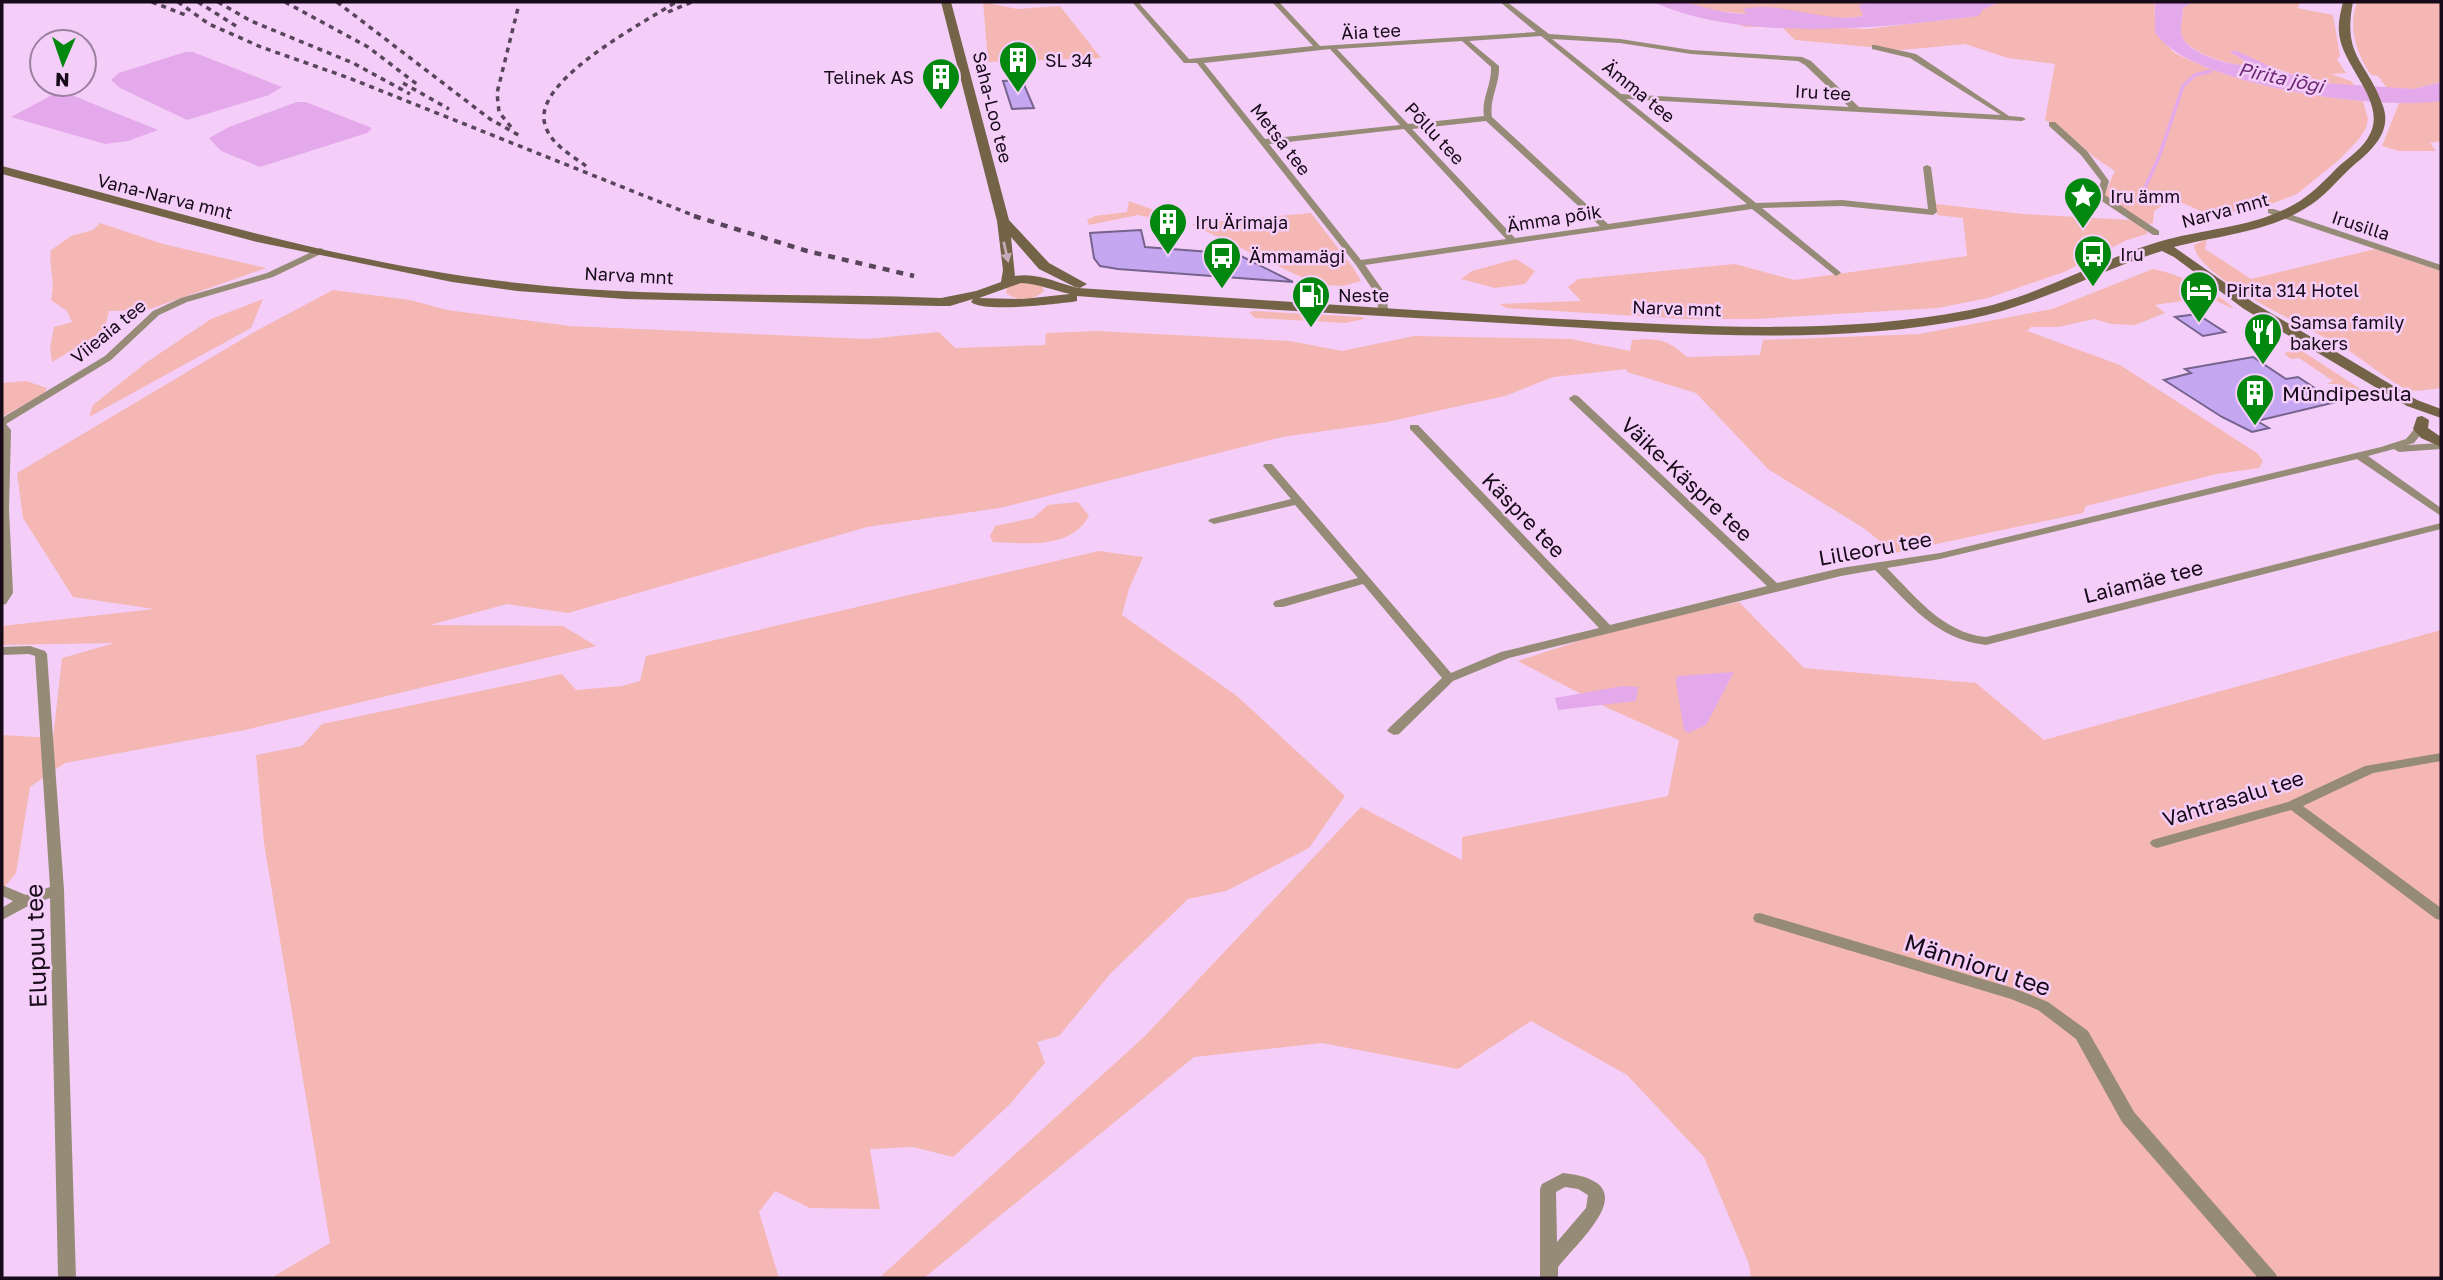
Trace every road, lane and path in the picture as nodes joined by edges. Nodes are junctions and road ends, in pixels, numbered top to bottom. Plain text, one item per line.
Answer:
1 (946, 2) edge
2 (1135, 2) edge
3 (1275, 2) edge
4 (1503, 2) edge
5 (2347, 2) edge
6 (1546, 35) junction
7 (1465, 41) junction
8 (1875, 47) dead end
9 (1318, 48) junction
10 (1333, 48) junction
11 (1199, 61) junction
12 (1621, 96) junction
13 (1857, 110) junction
14 (1488, 118) junction
15 (2007, 118) junction
16 (2022, 119) dead end
17 (2052, 124) dead end
18 (1408, 127) junction
19 (1264, 142) junction
20 (1927, 167) dead end
21 (2, 170) edge
22 (1754, 206) junction
23 (2276, 213) junction
24 (1003, 221) junction
25 (1605, 226) junction
26 (1014, 233) junction
27 (2202, 236) junction
28 (2160, 239) junction
29 (1513, 241) junction
30 (320, 251) junction
31 (1359, 262) junction
32 (2110, 266) junction
33 (2184, 266) junction
34 (2441, 268) edge
35 (2205, 272) junction
36 (1836, 273) dead end
37 (1035, 279) junction
38 (2072, 281) junction
39 (1003, 285) junction
40 (1051, 286) junction
41 (2227, 291) junction
42 (1179, 297) junction
43 (1043, 299) junction
44 (1008, 301) junction
45 (939, 302) junction
46 (1275, 306) junction
47 (1383, 312) junction
48 (2341, 361) junction
49 (1574, 398) dead end
50 (2441, 415) edge
51 (2418, 419) junction
52 (2, 424) edge
53 (1414, 428) dead end
54 (2441, 444) edge
55 (2384, 449) junction
56 (2358, 454) junction
57 (1268, 466) dead end
58 (1298, 501) junction
59 (2441, 513) edge
60 (1214, 521) dead end
61 (2441, 526) edge
62 (1878, 566) junction
63 (1365, 580) junction
64 (1775, 587) junction
65 (2, 601) edge
66 (1279, 604) dead end
67 (1607, 629) junction
68 (2, 651) edge
69 (1449, 678) junction
70 (1394, 731) dead end
71 (2441, 757) edge
72 (2293, 805) junction
73 (2157, 844) dead end
74 (2, 890) edge
75 (57, 890) junction
76 (26, 901) junction
77 (2, 915) edge
78 (2441, 915) edge
79 (1760, 918) dead end
80 (1549, 1272) edge
81 (67, 1278) edge
82 (2269, 1278) edge

1 - 24 main road, Saha-Loo tee
2 - 11 street, Metsa tee
3 - 9 street
4 - 6 street, Ämma tee
5 - 23 main road, Narva mnt
6 - 7 street, Äia tee
6 - 12 street, Ämma tee
6 - 13 street, Äia tee
7 - 10 street, Äia tee
7 - 14 street
8 - 15 street
9 - 10 street, Äia tee
9 - 11 street, Äia tee
10 - 18 street, Põllu tee
11 - 19 street, Metsa tee
12 - 13 street, Iru tee
12 - 22 street, Ämma tee
13 - 15 street, Iru tee
14 - 18 street
14 - 25 street
15 - 16 street, Iru tee
17 - 28 street
18 - 19 street
18 - 29 street, Põllu tee
19 - 31 street, Metsa tee
20 - 22 street, Ämma põik
21 - 30 main road, Vana-Narva mnt
22 - 25 street, Ämma põik
22 - 36 street
23 - 27 main road, Narva mnt
23 - 28 main road, Narva mnt
23 - 34 street, Irusilla
24 - 26 main road, Saha-Loo tee
24 -> 39 main road, Saha-Loo tee
25 - 29 street, Ämma põik
26 - 37 main road, Saha-Loo tee
26 - 42 main road
27 - 28 main road, Narva mnt
27 - 35 main road
28 - 32 main road, Narva mnt
28 - 33 main road
28 - 35 main road
28 - 38 main road, Narva mnt
29 - 31 street, Ämma põik
30 - 45 main road, Narva mnt
30 - 52 street, Viieaia tee
31 - 47 street, Metsa tee
32 - 33 main road
32 - 38 main road, Narva mnt
33 - 41 main road
35 - 41 main road
37 - 39 main road, Narva mnt
37 - 40 main road, Narva mnt
38 - 47 main road, Narva mnt
39 - 44 main road
39 - 45 main road, Narva mnt
40 - 42 main road, Narva mnt
40 - 43 main road
41 - 48 main road
42 - 46 main road, Narva mnt
43 - 44 main road, Narva mnt
43 - 46 main road, Narva mnt
44 - 45 main road, Narva mnt
46 - 47 main road, Narva mnt
48 - 50 main road
48 - 51 main road
49 - 64 street, Väike-Käspre tee
50 - 51 main road
51 - 54 main road
51 - 55 street, Lilleoru tee
52 - 65 street, Viieaia tee
53 - 67 street, Käspre tee
54 - 55 street, Lilleoru tee
55 - 56 street, Lilleoru tee
56 - 59 street
56 - 62 street, Lilleoru tee
57 - 58 street
58 - 60 street
58 - 63 street
61 - 62 street, Laiamäe tee
62 - 64 street, Lilleoru tee
63 - 66 street
63 - 69 street
64 - 67 street, Lilleoru tee
67 - 69 street, Lilleoru tee
68 - 75 street, Elupuu tee
69 - 70 street, Lilleoru tee
71 - 72 street, Vahtrasalu tee
72 - 73 street, Vahtrasalu tee
72 - 78 street
74 - 76 street
75 - 76 street
75 - 81 street, Elupuu tee
76 - 77 street
79 - 82 street, Männioru tee
80 - 80 street

